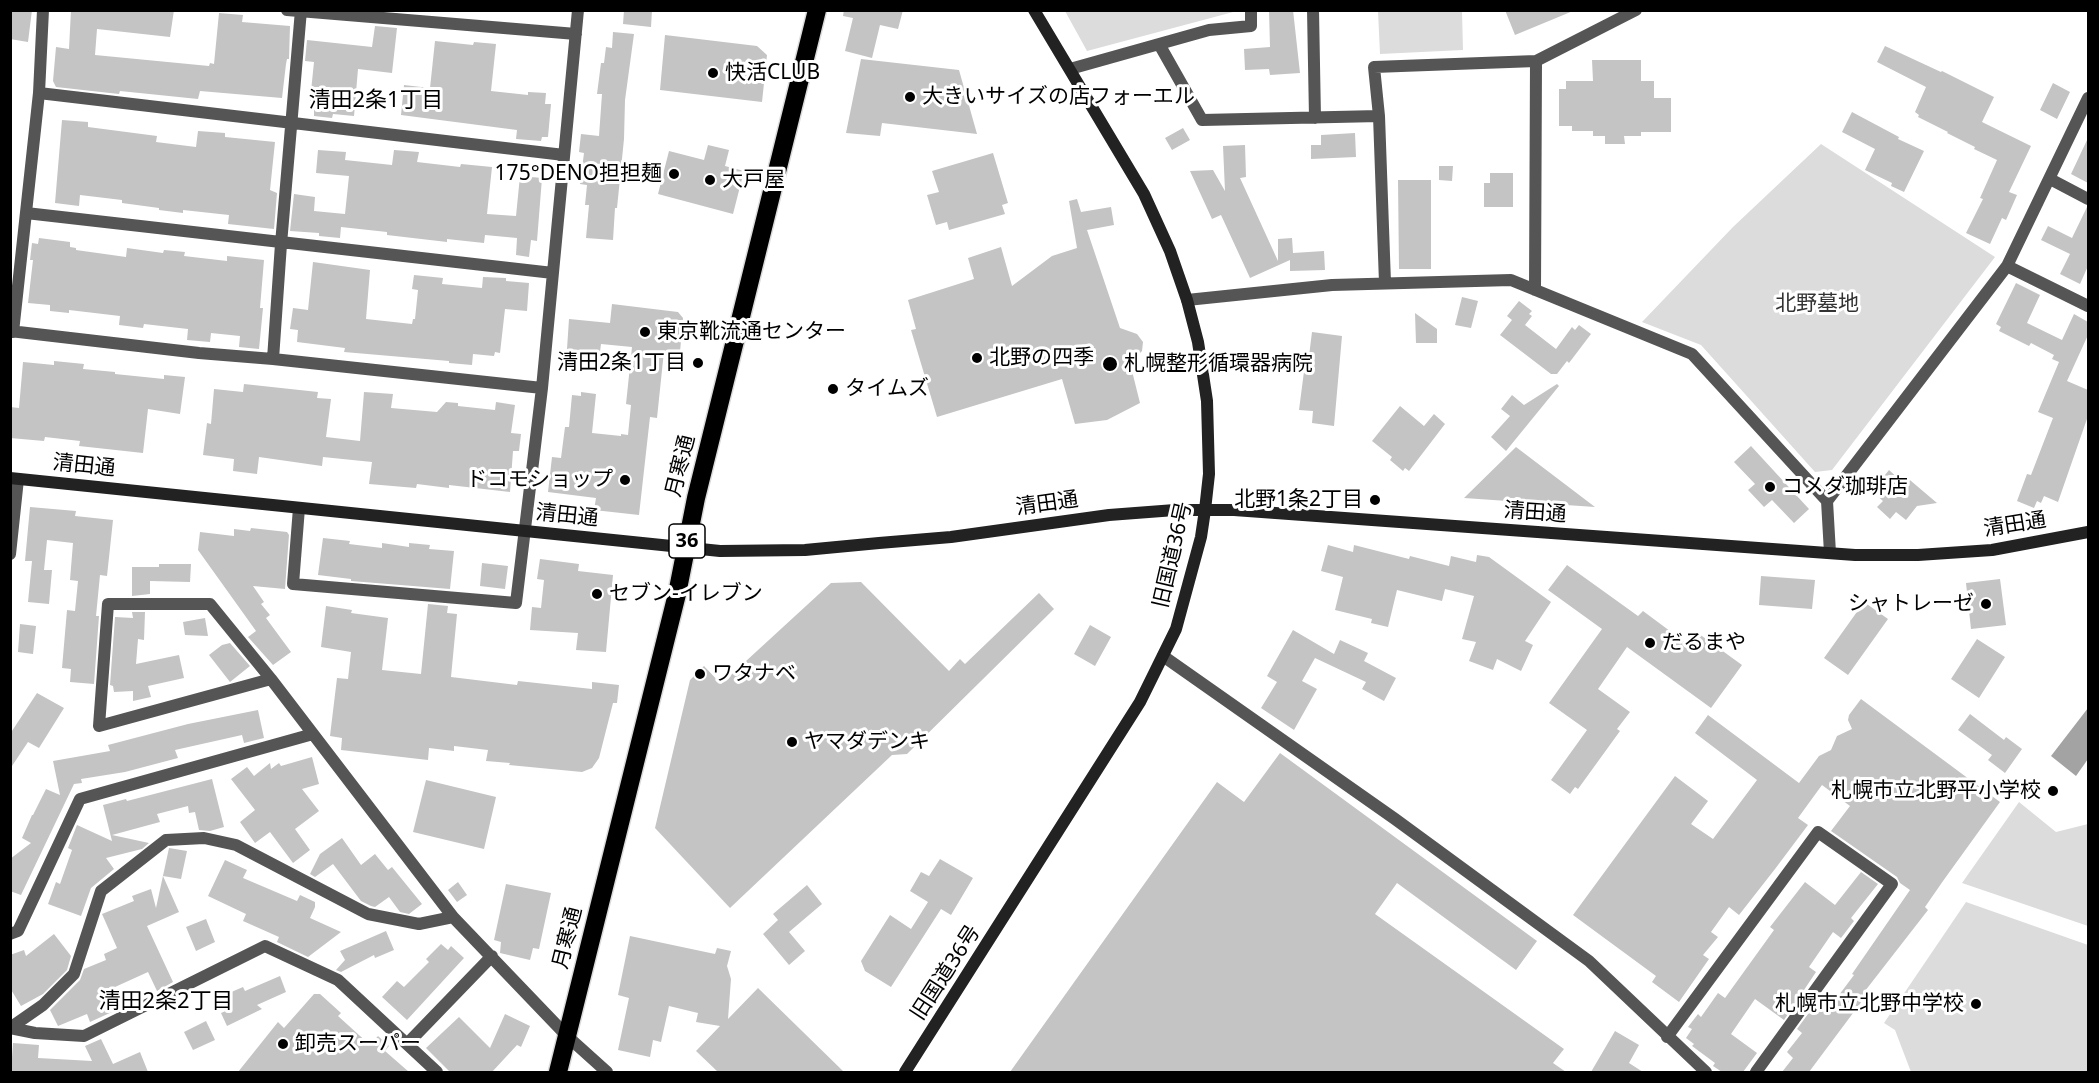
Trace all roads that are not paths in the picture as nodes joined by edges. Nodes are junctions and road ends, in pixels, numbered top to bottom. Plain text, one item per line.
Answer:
1 (43, 10) edge
2 (287, 10) edge
3 (578, 10) edge
4 (817, 10) edge
5 (1034, 10) edge
6 (1251, 10) edge
7 (1313, 10) edge
8 (1636, 10) edge
9 (301, 11) edge
10 (576, 34) junction
11 (1159, 44) junction
12 (1536, 61) junction
13 (1070, 69) junction
14 (39, 93) junction
15 (2088, 98) edge
16 (1379, 116) junction
17 (1315, 118) junction
18 (291, 124) junction
19 (564, 155) junction
20 (2050, 179) junction
21 (2088, 199) edge
22 (26, 213) junction
23 (280, 244) junction
24 (2007, 266) junction
25 (553, 273) junction
26 (1384, 283) junction
27 (1535, 290) junction
28 (1187, 300) junction
29 (2088, 306) edge
30 (12, 332) edge
31 (273, 359) junction
32 (542, 388) junction
33 (14, 478) edge
34 (1827, 501) junction
35 (299, 508) junction
36 (1205, 510) junction
37 (524, 531) junction
38 (2088, 532) edge
39 (686, 548) junction
40 (1830, 553) junction
41 (10, 554) edge
42 (1163, 656) junction
43 (271, 679) junction
44 (313, 734) junction
45 (453, 917) junction
46 (10, 934) edge
47 (492, 956) junction
48 (10, 1028) edge
49 (567, 1036) junction
50 (1667, 1037) junction
51 (406, 1044) junction
52 (436, 1072) edge
53 (558, 1072) edge
54 (607, 1072) edge
55 (905, 1072) edge
56 (1706, 1072) edge
57 (1756, 1072) edge

1 - 14 street
2 - 9 street
3 - 10 street
4 - 39 highway, 月寒通 / 36
5 - 13 street, 旧国道36号
6 - 11 street
7 - 17 street
8 - 12 street
9 - 10 street
9 - 18 street
10 - 19 street
11 - 13 street
11 - 17 street
12 - 16 street
12 - 27 street
13 - 28 street, 旧国道36号
14 - 18 street
14 - 22 street
15 - 20 street
16 - 17 street
16 - 26 street
18 - 19 street
18 - 23 street
19 - 25 street
20 - 21 street
20 - 24 street
22 - 23 street
22 - 30 street
23 - 25 street
23 - 31 street
24 - 29 street
24 - 34 street
25 - 32 street
26 - 27 street
26 - 28 street
27 - 34 street
28 - 36 street, 旧国道36号
30 - 31 street
31 - 32 street
32 - 37 street
33 - 35 street, 清田通
33 - 41 street
34 - 40 street
35 - 37 street, 清田通
35 - 37 street
36 - 39 street, 清田通
36 - 40 street, 清田通
36 - 42 street, 旧国道36号
37 - 39 street, 清田通
38 - 40 street, 清田通
39 - 49 highway, 月寒通 / 36
42 - 50 street
42 - 55 street, 旧国道36号
43 - 43 street
43 - 44 street
44 - 45 street
44 - 46 street
45 - 47 street
45 - 48 street
47 - 49 street
47 - 51 street
48 - 51 street
49 - 53 highway, 月寒通 / 36
49 - 54 street
50 - 56 street
50 - 57 street
51 - 52 street

